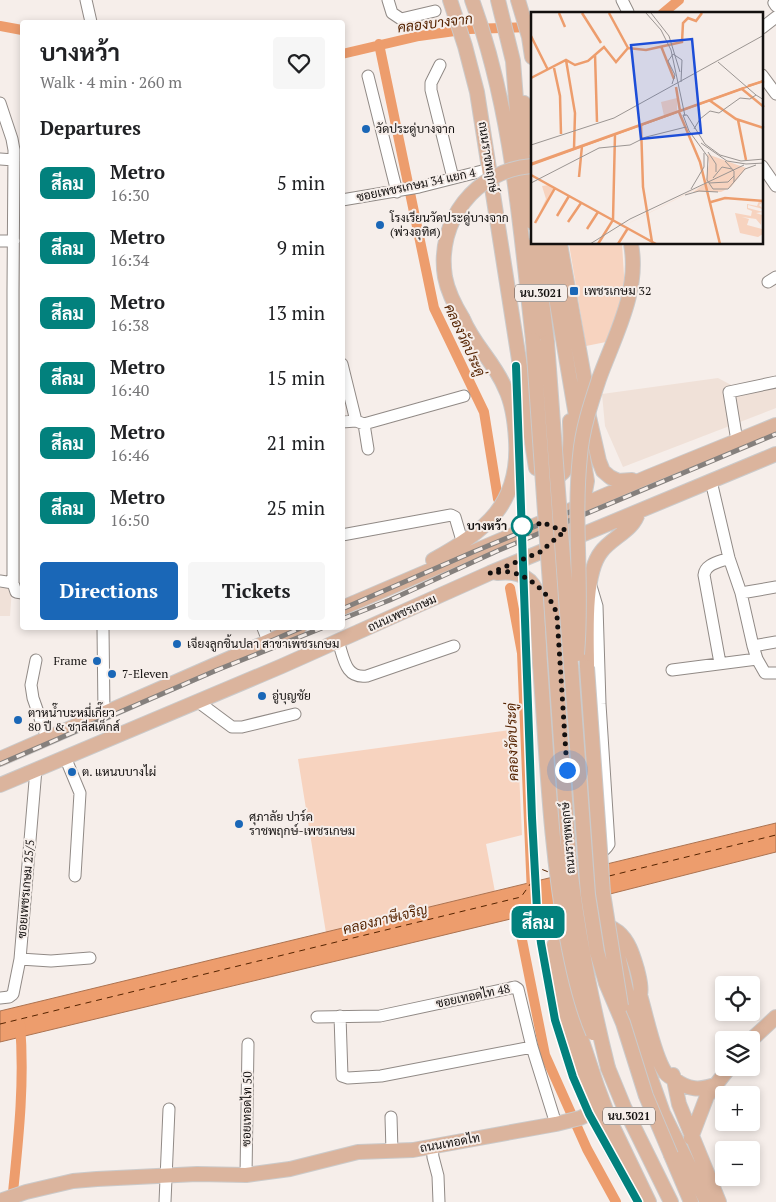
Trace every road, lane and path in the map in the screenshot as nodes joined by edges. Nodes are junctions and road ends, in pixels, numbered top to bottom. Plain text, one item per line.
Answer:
1 (86, 0) edge
2 (450, 0) edge
3 (622, 0) edge
4 (392, 1) edge
5 (518, 1) edge
6 (499, 2) edge
7 (473, 4) edge
8 (435, 11) dead end
9 (628, 12) dead end
10 (776, 17) edge
11 (91, 20) edge
12 (764, 26) edge
13 (531, 50) edge
14 (513, 62) junction
15 (440, 65) dead end
16 (368, 76) dead end
17 (764, 78) edge
18 (776, 94) edge
19 (0, 103) edge
20 (531, 142) edge
21 (0, 159) edge
22 (14, 160) junction
23 (531, 166) edge
24 (490, 169) junction
25 (764, 169) edge
26 (453, 178) junction
27 (776, 186) edge
28 (399, 191) junction
29 (345, 200) edge
30 (531, 215) edge
31 (0, 241) edge
32 (14, 241) junction
33 (535, 245) edge
34 (549, 245) edge
35 (560, 245) edge
36 (626, 245) edge
37 (631, 245) edge
38 (615, 348) dead end
39 (345, 374) edge
40 (570, 376) junction
41 (776, 382) edge
42 (464, 396) dead end
43 (345, 422) edge
44 (360, 422) junction
45 (776, 424) edge
46 (737, 441) junction
47 (368, 449) dead end
48 (776, 454) edge
49 (534, 455) junction
50 (648, 477) junction
51 (711, 481) junction
52 (582, 505) junction
53 (638, 512) junction
54 (543, 522) junction
55 (566, 530) junction
56 (345, 534) edge
57 (463, 544) junction
58 (540, 552) junction
59 (729, 558) junction
60 (490, 573) junction
61 (0, 581) edge
62 (13, 582) junction
63 (590, 582) junction
64 (533, 583) junction
65 (776, 587) edge
66 (20, 593) edge
67 (741, 593) junction
68 (589, 598) junction
69 (356, 602) junction
70 (555, 605) junction
71 (345, 607) edge
72 (287, 630) edge
73 (102, 632) edge
74 (265, 634) edge
75 (338, 641) junction
76 (776, 642) edge
77 (454, 646) dead end
78 (753, 646) junction
79 (757, 659) junction
80 (36, 660) dead end
81 (720, 664) junction
82 (672, 670) dead end
83 (776, 673) edge
84 (573, 687) junction
85 (197, 701) junction
86 (104, 713) junction
87 (295, 714) dead end
88 (47, 738) junction
89 (25, 748) junction
90 (65, 757) junction
91 (0, 759) edge
92 (36, 769) junction
93 (0, 784) edge
94 (75, 876) dead end
95 (90, 958) dead end
96 (20, 959) junction
97 (0, 998) edge
98 (317, 1016) dead end
99 (340, 1016) junction
100 (776, 1017) edge
101 (623, 1023) junction
102 (760, 1032) edge
103 (248, 1044) dead end
104 (532, 1047) junction
105 (608, 1068) junction
106 (723, 1076) edge
107 (674, 1079) junction
108 (717, 1084) junction
109 (169, 1108) dead end
110 (593, 1112) junction
111 (391, 1117) dead end
112 (560, 1123) junction
113 (691, 1138) junction
114 (432, 1147) junction
115 (392, 1151) junction
116 (165, 1175) junction
117 (246, 1175) junction
118 (0, 1201) edge
119 (165, 1202) edge
120 (438, 1202) edge
121 (645, 1202) edge
122 (649, 1202) edge
123 (671, 1202) edge
124 (691, 1202) edge
125 (707, 1202) edge
126 (719, 1202) edge

1 - 11 street
2 - 24 main road, ถนนราชพฤกษ์ / นบ.3021
3 - 9 street
4 - 8 street
5 - 13 main road
6 - 14 main road
7 - 105 main road, ถนนราชพฤกษ์ / นบ.3021, bridge
10 - 12 street
14 - 20 main road
14 - 30 main road
15 - 26 street
16 - 28 street
17 - 18 street
19 - 22 street
21 - 22 street
22 - 32 street
23 - 57 main road, bridge
24 - 26 street, ซอยเพชรเกษม 34 แยก 4
24 - 49 main road, ถนนราชพฤกษ์ / นบ.3021
25 - 27 street
26 - 28 street, ซอยเพชรเกษม 34 แยก 4
28 - 29 street, ซอยเพชรเกษม 34 แยก 4
31 - 32 street
32 - 62 street
33 - 84 main road, ถนนราชพฤกษ์ / นบ.3021, bridge
34 - 40 main road
35 - 50 main road, นบ.3021
36 - 38 street
37 - 84 main road, bridge
39 - 44 street
40 - 49 main road
40 - 52 main road
41 - 46 street
42 - 44 street
43 - 44 street
44 - 47 street
45 - 46 main road
46 - 50 main road
48 - 51 main road, ถนนเพชรเกษม
49 - 54 main road, ถนนราชพฤกษ์
50 - 52 main road
51 - 53 main road, ถนนเพชรเกษม
51 - 59 street
52 - 54 main road
52 - 55 main road
53 - 55 main road
53 - 58 main road, ถนนเพชรเกษม
53 - 63 main road
54 - 55 main road
54 - 69 main road
55 - 58 main road
56 - 57 street
57 - 69 main road
58 - 60 main road, ถนนเพชรเกษม
59 - 67 street
59 - 81 street
60 - 64 main road
60 - 75 main road, ถนนเพชรเกษม
61 - 62 street
62 - 66 street
63 - 68 main road
63 - 70 street
64 - 70 street
64 - 105 main road, bridge
65 - 67 street
67 - 78 street
68 - 70 street
68 - 101 main road, bridge
69 - 71 main road
72 - 74 main road
73 - 86 street
74 - 86 main road
75 - 77 street
75 - 85 main road, ถนนเพชรเกษม
76 - 78 street
78 - 79 street
79 - 81 street
79 - 83 street
80 - 88 street
81 - 82 street
84 - 101 main road, ถนนราชพฤกษ์ / นบ.3021, bridge
85 - 87 street
85 - 90 main road, ถนนเพชรเกษม
86 - 88 main road
88 - 89 main road
89 - 91 main road
89 - 92 main road
90 - 92 main road, ถนนเพชรเกษม
90 - 94 street
92 - 93 main road, ถนนเพชรเกษม
92 - 96 street, ซอยเพชรเกษม 25/5
95 - 96 street
96 - 97 street, ซอยเพชรเกษม 25/5
98 - 99 street, ซอยเทอดไท 48
99 - 104 street, ซอยเทอดไท 48
99 - 104 street
100 - 102 main road
101 - 124 main road, ถนนราชพฤกษ์ / นบ.3021, bridge
103 - 117 street, ซอยเทอดไท 50
104 - 112 street, ซอยเทอดไท 48
105 - 123 main road, ถนนราชพฤกษ์ / นบ.3021
106 - 108 main road
107 - 108 main road
107 - 110 main road
107 - 113 main road
108 - 113 main road
109 - 116 street
110 - 112 main road, ถนนเทอดไท
110 - 121 main road
111 - 115 street
112 - 114 main road, ถนนเทอดไท
113 - 126 main road
114 - 115 main road, ถนนเทอดไท
114 - 120 street
115 - 117 main road, ถนนเทอดไท
116 - 117 main road, ถนนเทอดไท
116 - 118 main road, ถนนเทอดไท
116 - 119 street
122 - 125 main road

